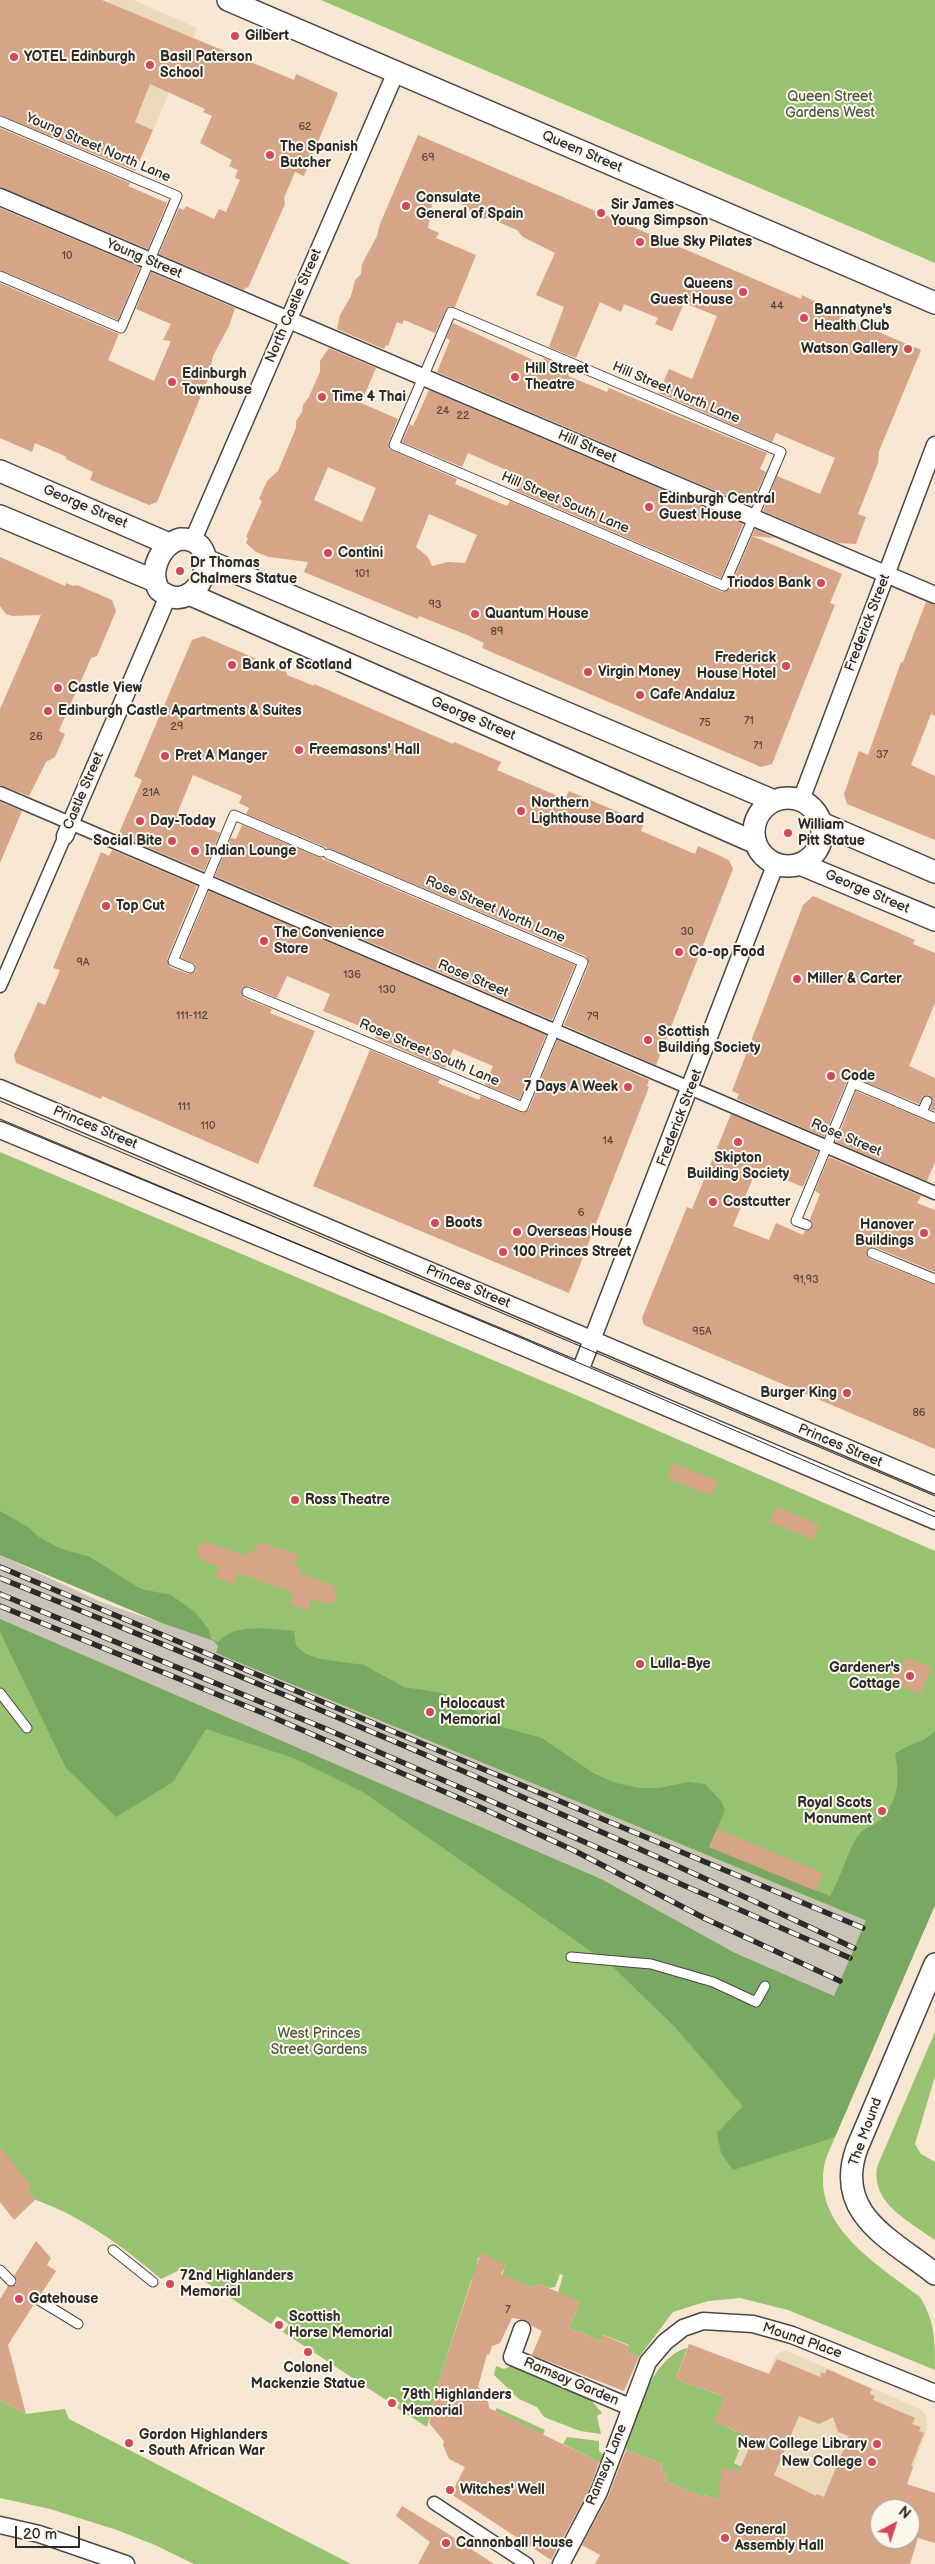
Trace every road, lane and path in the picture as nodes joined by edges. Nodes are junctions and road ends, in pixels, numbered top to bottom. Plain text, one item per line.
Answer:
1 (228, 0) edge
2 (396, 72) junction
3 (0, 121) edge
4 (0, 197) edge
5 (150, 261) junction
6 (0, 276) edge
7 (935, 304) edge
8 (288, 320) junction
9 (423, 377) junction
10 (935, 445) edge
11 (0, 471) edge
12 (0, 516) edge
13 (753, 517) junction
14 (193, 540) junction
15 (169, 544) junction
16 (206, 560) junction
17 (886, 574) junction
18 (161, 588) junction
19 (189, 594) junction
20 (935, 595) edge
21 (0, 793) edge
22 (801, 800) junction
23 (774, 801) junction
24 (821, 823) junction
25 (68, 829) junction
26 (756, 844) junction
27 (776, 863) junction
28 (800, 864) junction
29 (935, 872) edge
30 (206, 881) junction
31 (935, 920) edge
32 (190, 968) dead end
33 (0, 986) edge
34 (247, 992) dead end
35 (555, 1030) junction
36 (0, 1088) edge
37 (691, 1088) junction
38 (926, 1101) dead end
39 (922, 1112) junction
40 (935, 1118) edge
41 (0, 1130) edge
42 (827, 1147) junction
43 (934, 1191) edge
44 (807, 1225) dead end
45 (872, 1253) dead end
46 (935, 1279) edge
47 (594, 1340) junction
48 (580, 1371) junction
49 (935, 1485) edge
50 (935, 1522) edge
51 (0, 1692) edge
52 (27, 1728) dead end
53 (571, 1958) dead end
54 (935, 1964) edge
55 (764, 1986) dead end
56 (113, 2250) dead end
57 (0, 2270) edge
58 (935, 2274) edge
59 (11, 2281) dead end
60 (152, 2282) dead end
61 (37, 2299) dead end
62 (78, 2324) dead end
63 (522, 2329) dead end
64 (648, 2362) joint
65 (935, 2393) edge
66 (630, 2407) junction
67 (434, 2503) dead end
68 (0, 2525) edge
69 (126, 2564) edge
70 (527, 2564) edge
71 (561, 2564) edge

1 - 2 street, Queen Street
2 - 7 street, Queen Street
2 - 8 street, North Castle Street
3 - 5 lane, Young Street North Lane
4 - 5 street, Young Street
5 - 6 lane
5 - 8 street, Young Street
8 - 9 street, Hill Street
8 - 14 street, North Castle Street
9 - 13 street, Hill Street
9 - 13 lane, Hill Street North Lane
9 - 13 lane, Hill Street South Lane
10 - 17 street, Frederick Street
11 - 15 street, George Street
12 - 18 street, George Street
13 - 17 street, Hill Street
14 - 15 street
14 - 16 street
15 - 18 street
16 - 19 street
16 - 23 street
17 - 20 street, Hill Street
17 - 22 street, Frederick Street
18 - 19 street, George Street
18 - 25 street, Castle Street
19 - 26 street, George Street
21 - 25 street, Rose Street
22 - 23 street
22 - 24 street
23 - 26 street
24 - 28 street, George Street
24 - 29 street
25 - 30 street, Rose Street
25 - 33 street, Castle Street
26 - 27 street, George Street
27 - 28 street, George Street
27 - 37 street, Frederick Street
28 - 31 street, George Street
30 - 32 lane
30 - 35 street, Rose Street
30 - 35 lane, Rose Street North Lane
34 - 35 lane, Rose Street South Lane
35 - 37 street, Rose Street
36 - 47 street, Princes Street
37 - 42 street, Rose Street
37 - 47 street, Frederick Street
38 - 39 lane
39 - 40 lane
39 - 42 lane
41 - 48 street
42 - 43 street, Rose Street
42 - 44 lane
45 - 46 lane
47 - 48 street, Frederick Street
47 - 49 street, Princes Street
48 - 50 street
51 - 52 lane
53 - 55 lane
54 - 58 street, The Mound
56 - 60 lane
57 - 59 lane
61 - 62 lane
63 - 66 street, Ramsay Garden
64 - 65 street, Mound Place
64 - 66 street, Ramsay Lane
66 - 71 street, Ramsay Lane
67 - 70 street
68 - 69 street

